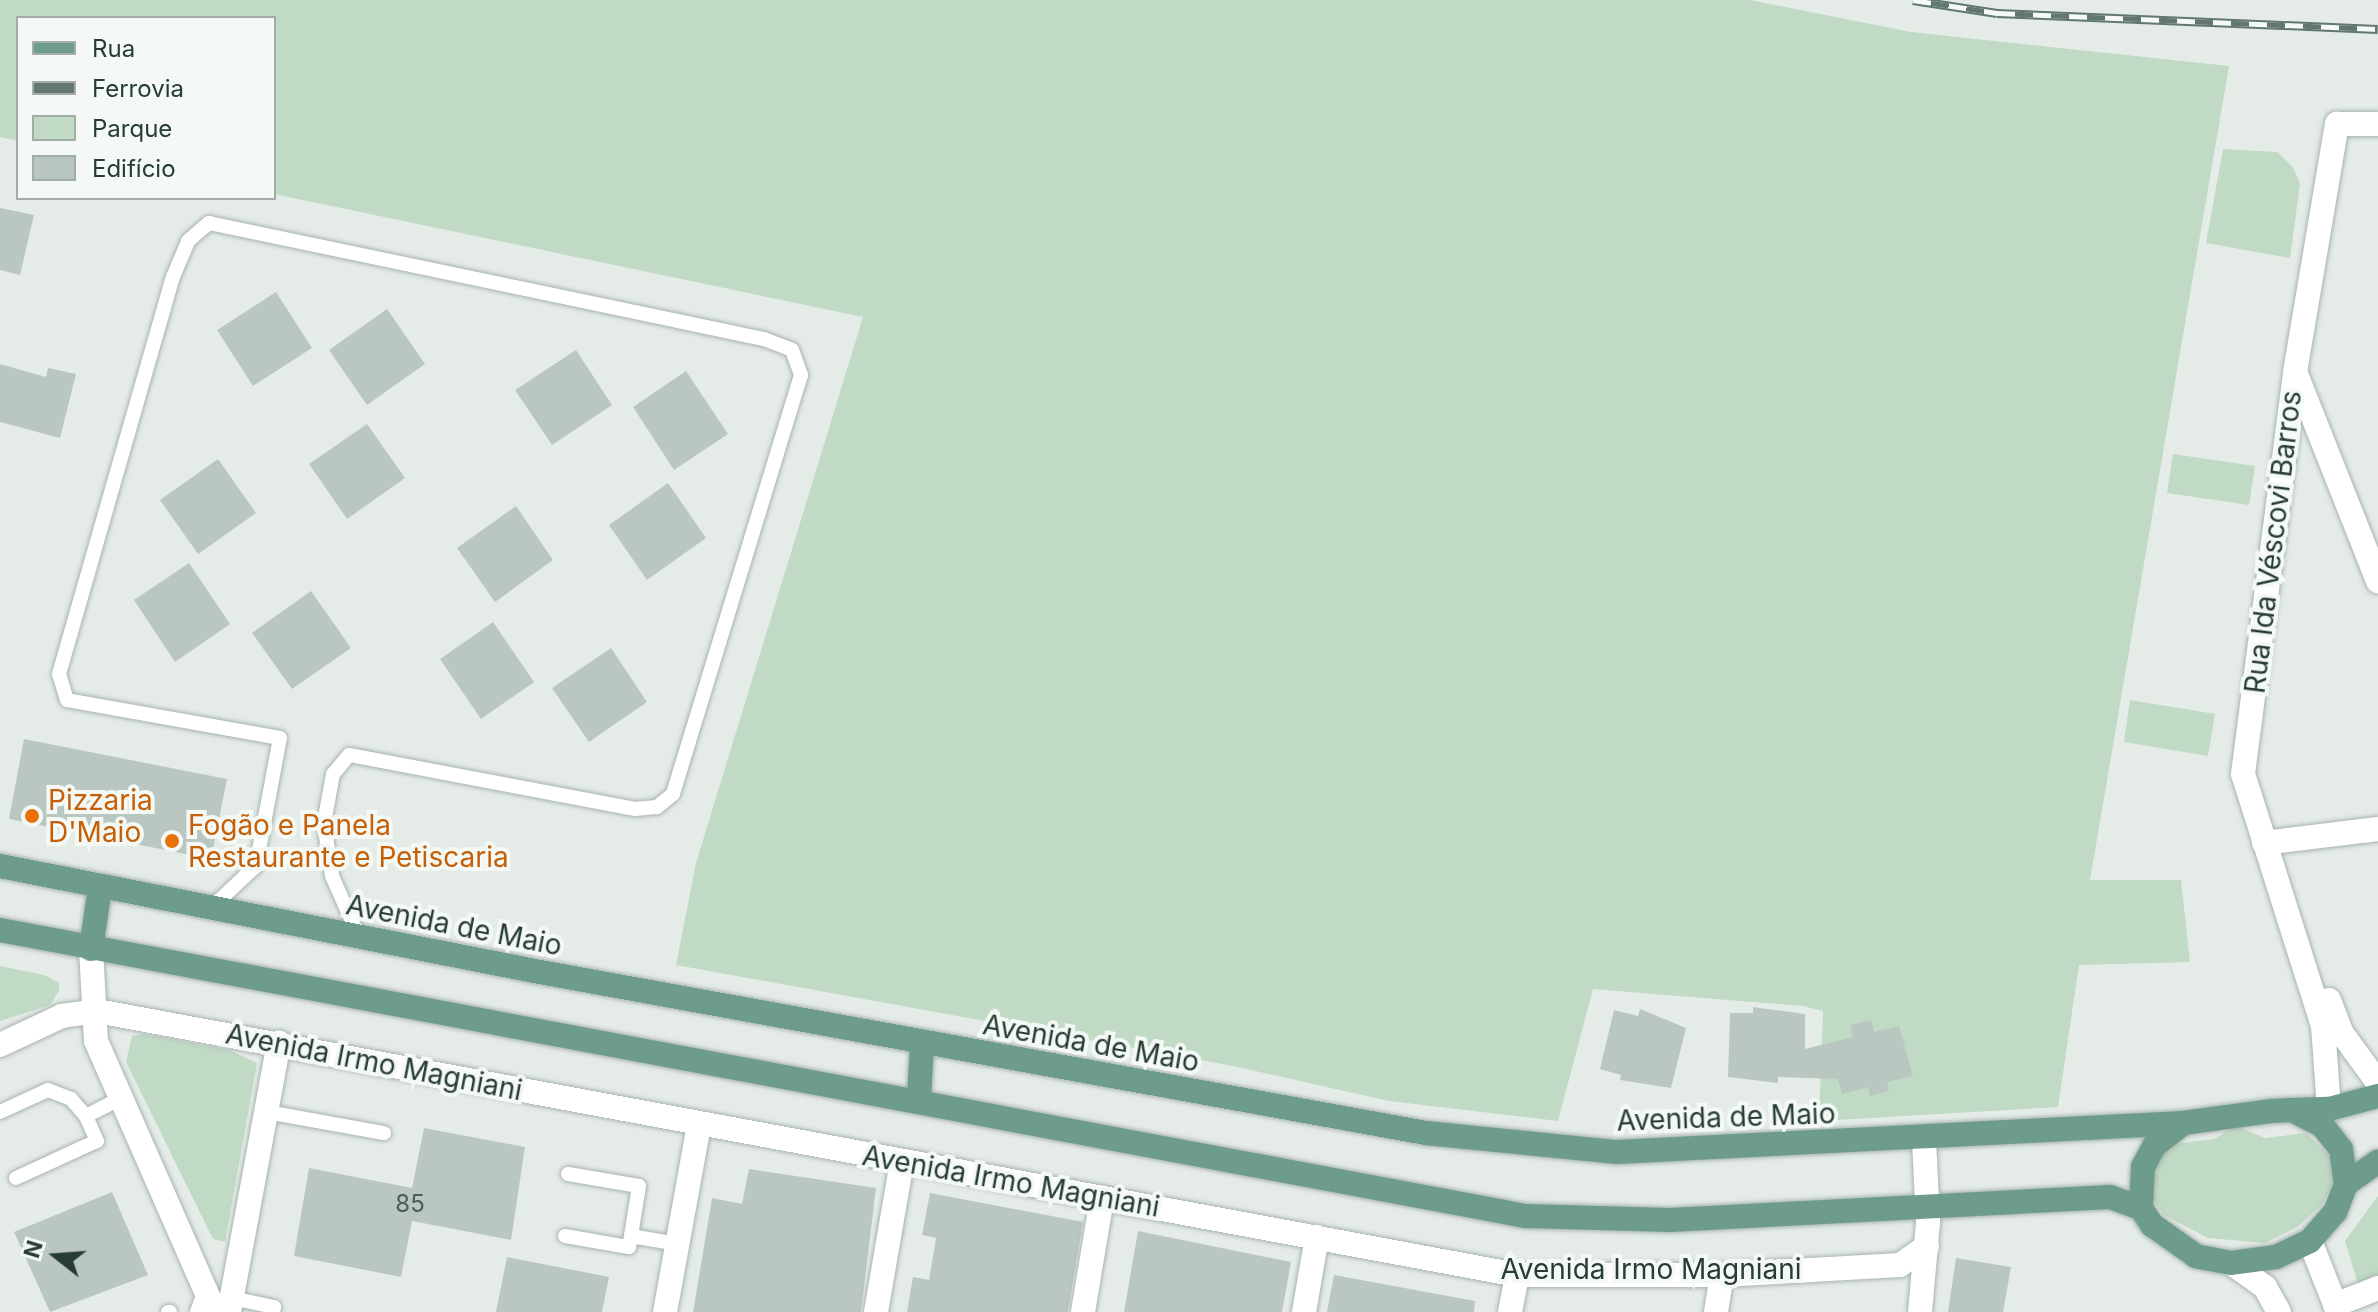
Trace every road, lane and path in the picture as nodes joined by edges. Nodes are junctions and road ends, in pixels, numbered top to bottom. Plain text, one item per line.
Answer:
1 (2378, 124) edge
2 (2295, 372) junction
3 (2378, 581) edge
4 (2378, 829) edge
5 (2264, 843) junction
6 (0, 866) edge
7 (100, 887) junction
8 (210, 909) junction
9 (0, 930) edge
10 (359, 937) junction
11 (91, 949) junction
12 (2303, 952) junction
13 (97, 1011) junction
14 (279, 1043) junction
15 (922, 1044) junction
16 (0, 1045) edge
17 (2378, 1083) edge
18 (2378, 1096) edge
19 (919, 1098) junction
20 (120, 1099) junction
21 (2329, 1109) junction
22 (2292, 1110) junction
23 (0, 1112) edge
24 (267, 1112) junction
25 (86, 1116) junction
26 (2183, 1123) junction
27 (699, 1125) junction
28 (384, 1133) dead end
29 (1924, 1141) junction
30 (902, 1161) junction
31 (2378, 1162) edge
32 (568, 1174) dead end
33 (16, 1178) dead end
34 (2346, 1184) junction
35 (1102, 1198) junction
36 (1926, 1205) junction
37 (2141, 1208) junction
38 (565, 1236) dead end
39 (631, 1236) junction
40 (1317, 1237) junction
41 (2310, 1241) junction
42 (678, 1244) junction
43 (1927, 1246) junction
44 (2231, 1263) junction
45 (1517, 1275) junction
46 (1722, 1275) junction
47 (2378, 1288) edge
48 (216, 1305) edge
49 (2337, 1308) edge
50 (273, 1312) edge
51 (665, 1312) edge
52 (876, 1312) edge
53 (1083, 1312) edge
54 (1304, 1312) edge
55 (1510, 1312) edge
56 (1716, 1312) edge
57 (1920, 1312) edge
58 (2279, 1312) edge

1 - 2 street, Rua Ida Véscovi Barros
2 - 3 street
2 - 5 street, Rua Ida Véscovi Barros
4 - 5 street
5 - 12 street, Rua Ida Véscovi Barros
6 - 7 main road, Avenida de Maio
7 - 8 main road, Avenida de Maio
7 - 11 main road
8 - 10 main road, Avenida de Maio
8 - 10 lane
9 - 11 main road
10 - 15 main road, Avenida de Maio
11 - 13 street
11 - 19 main road
12 - 17 street, Rua Ida Véscovi Barros
12 - 21 street, Rua Ida Véscovi Barros
13 - 14 street, Avenida Irmo Magniani
13 - 16 street
13 - 20 street
14 - 24 street
14 - 27 street, Avenida Irmo Magniani
15 - 19 main road
15 - 29 main road, Avenida de Maio
18 - 21 main road
19 - 36 main road
20 - 25 lane
20 - 48 street
21 - 22 main road
22 - 26 main road
22 - 34 main road
23 - 25 lane
24 - 28 lane
24 - 48 street
25 - 33 lane
26 - 29 main road, Avenida de Maio
26 - 37 main road
27 - 30 street, Avenida Irmo Magniani
27 - 42 street
29 - 36 street
30 - 35 street, Avenida Irmo Magniani
30 - 52 street
31 - 34 main road
32 - 39 lane
34 - 41 main road
35 - 40 street, Avenida Irmo Magniani
35 - 53 street
36 - 37 main road
36 - 43 street
37 - 44 main road
38 - 39 lane
39 - 42 lane
40 - 45 street, Avenida Irmo Magniani
40 - 54 street
41 - 44 main road
41 - 49 street
42 - 51 street
43 - 46 street, Avenida Irmo Magniani
43 - 57 street
44 - 58 street
45 - 46 street, Avenida Irmo Magniani
45 - 55 street
46 - 56 street
47 - 49 street
48 - 50 lane

